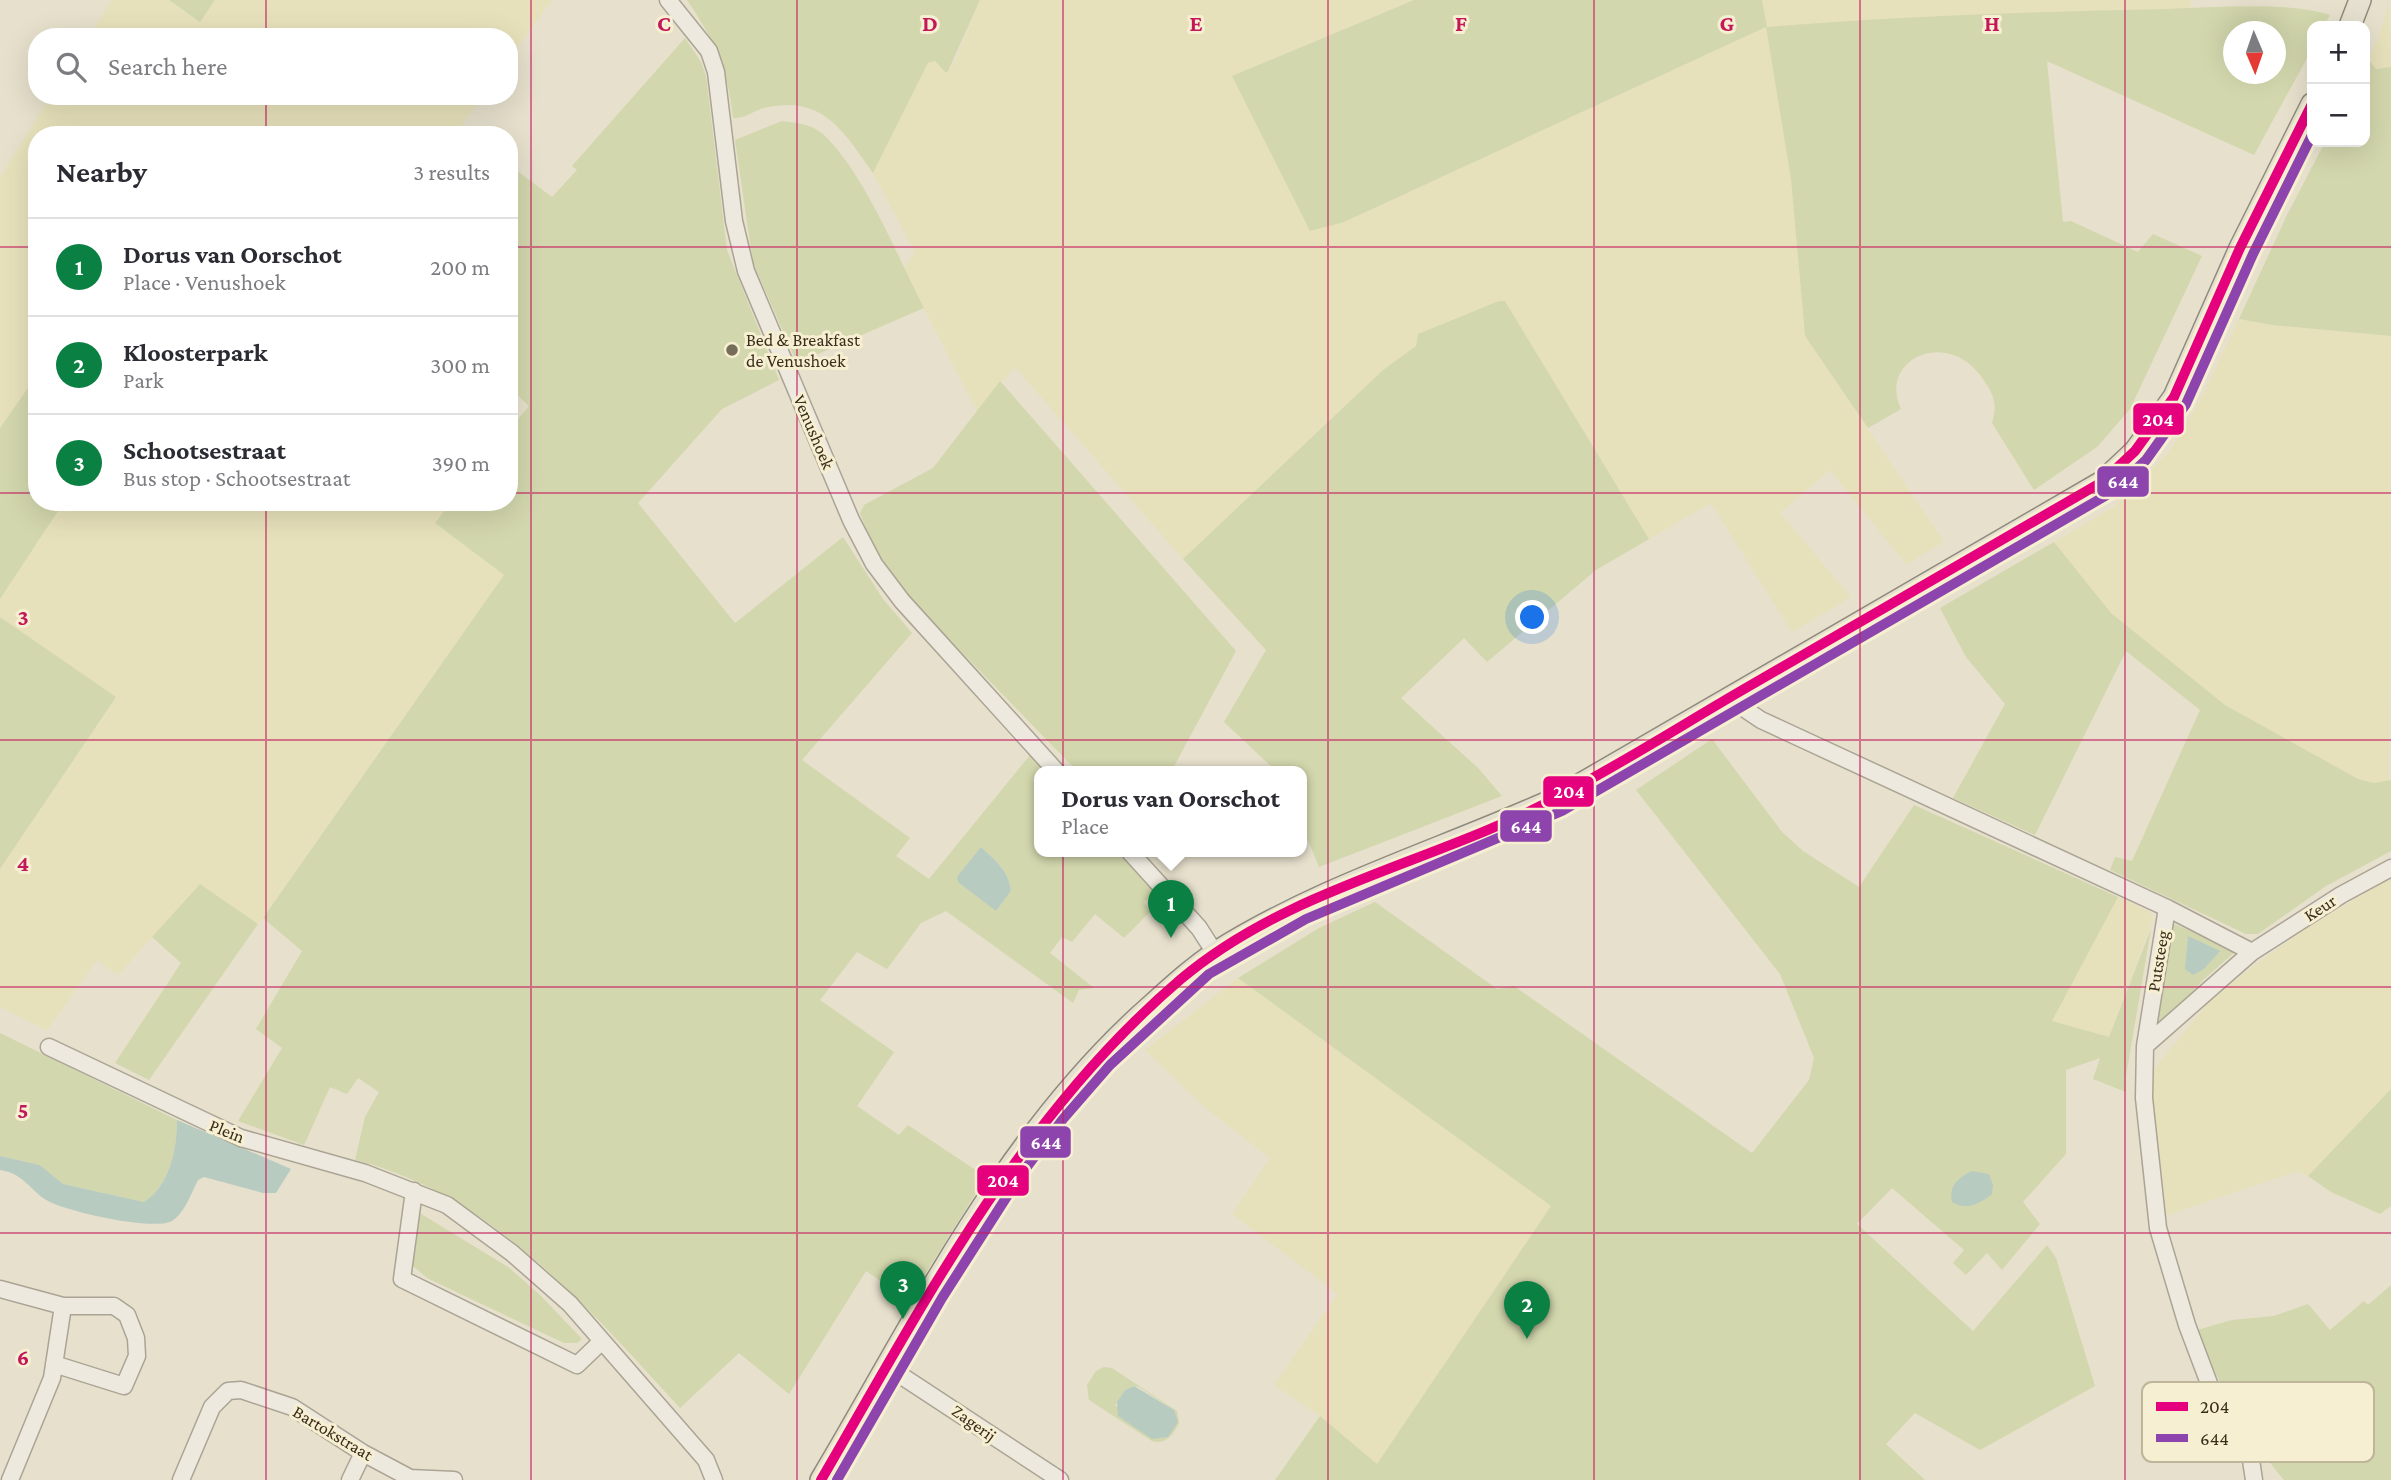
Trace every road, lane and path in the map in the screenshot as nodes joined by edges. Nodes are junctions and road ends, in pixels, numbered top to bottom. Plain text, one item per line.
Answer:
1 (668, 0) edge
2 (2360, 0) edge
3 (2352, 21) edge
4 (2307, 114) edge
5 (1730, 699) junction
6 (1052, 766) edge
7 (1135, 857) edge
8 (2391, 868) edge
9 (2167, 908) junction
10 (2252, 952) junction
11 (1215, 953) junction
12 (49, 1046) dead end
13 (2145, 1046) junction
14 (414, 1191) junction
15 (0, 1289) edge
16 (63, 1306) junction
17 (601, 1340) junction
18 (54, 1364) junction
19 (888, 1367) junction
20 (2209, 1382) edge
21 (363, 1453) junction
22 (2250, 1462) edge
23 (10, 1480) edge
24 (181, 1480) edge
25 (350, 1480) edge
26 (454, 1480) edge
27 (714, 1480) edge
28 (821, 1480) edge
29 (1060, 1480) edge
30 (2254, 1480) edge

1 - 6 street, Venushoek
2 - 3 main road
4 - 5 main road
5 - 9 street, Putsteeg
5 - 11 main road
7 - 11 street
8 - 10 street, Keur
9 - 10 street
9 - 13 street, Putsteeg
10 - 13 street, Keur
11 - 19 main road
12 - 14 street, Plein
13 - 20 street, Putsteeg
14 - 17 street, Plein
14 - 17 street
15 - 16 street
16 - 18 street
16 - 18 street
17 - 27 street, Plein
18 - 23 street
19 - 28 main road
19 - 29 street, Zagerij
21 - 24 street, Bartokstraat
21 - 25 street
21 - 26 street, Bartokstraat
22 - 30 street, Putsteeg

